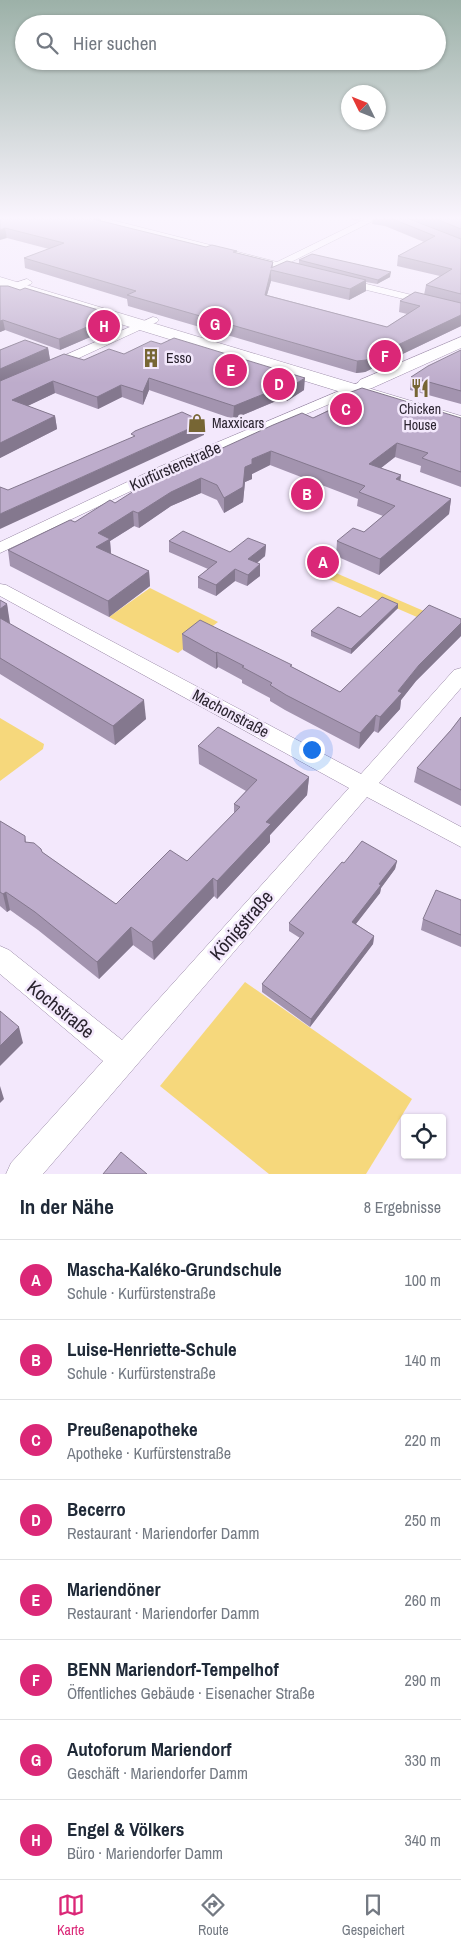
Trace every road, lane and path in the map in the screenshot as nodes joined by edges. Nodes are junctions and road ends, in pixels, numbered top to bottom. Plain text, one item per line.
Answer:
1 (0, 273) edge
2 (328, 278) edge
3 (10, 286) edge
4 (461, 310) edge
5 (148, 323) junction
6 (461, 342) edge
7 (36, 373) edge
8 (359, 387) junction
9 (461, 412) edge
10 (461, 423) edge
11 (0, 548) edge
12 (0, 589) edge
13 (461, 675) edge
14 (364, 786) junction
15 (461, 838) edge
16 (0, 958) edge
17 (123, 1059) junction
18 (22, 1174) edge

1 - 3 main road
2 - 4 street
3 - 5 main road
5 - 7 street
5 - 8 main road
6 - 8 street
8 - 9 main road
8 - 10 main road
8 - 11 street, Kurfürstenstraße
12 - 14 street, Machonstraße
13 - 14 street, Königstraße
14 - 15 street, Machonstraße
14 - 17 street, Königstraße
16 - 17 street, Kochstraße
17 - 18 street, Königstraße

